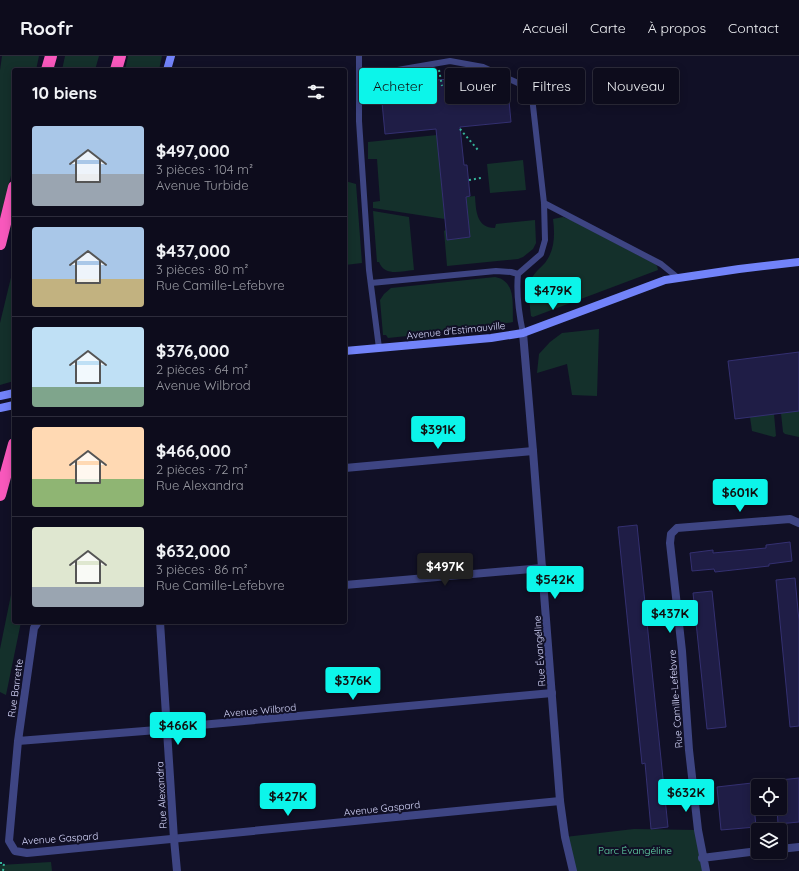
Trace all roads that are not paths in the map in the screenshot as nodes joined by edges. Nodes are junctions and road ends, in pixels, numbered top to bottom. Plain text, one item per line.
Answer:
1 (51, 56) edge
2 (120, 56) edge
3 (171, 56) edge
4 (360, 56) edge
5 (48, 68) edge
6 (117, 68) edge
7 (168, 68) edge
8 (360, 68) edge
9 (409, 68) edge
10 (359, 104) edge
11 (12, 195) edge
12 (544, 203) junction
13 (0, 244) edge
14 (799, 262) edge
15 (518, 274) junction
16 (677, 277) junction
17 (371, 283) junction
18 (523, 333) junction
19 (379, 348) junction
20 (347, 351) edge
21 (12, 393) edge
22 (0, 396) edge
23 (12, 405) edge
24 (0, 408) edge
25 (12, 451) edge
26 (533, 451) junction
27 (347, 468) edge
28 (0, 494) edge
29 (799, 523) edge
30 (542, 568) junction
31 (347, 585) edge
32 (37, 624) edge
33 (160, 624) edge
34 (552, 693) junction
35 (167, 728) junction
36 (18, 741) junction
37 (560, 801) junction
38 (174, 838) junction
39 (799, 847) edge
40 (787, 848) edge
41 (15, 851) joint
42 (751, 853) edge
43 (702, 858) junction
44 (177, 871) edge
45 (573, 871) edge
46 (706, 871) edge

1 - 5 highway
2 - 6 highway
3 - 7 main road
4 - 8 lane
9 - 12 lane
10 - 17 lane
11 - 13 highway
12 - 15 lane
12 - 16 lane
14 - 16 main road, Avenue d'Estimauville
15 - 17 lane
15 - 18 lane
16 - 18 main road, Avenue d'Estimauville
17 - 19 lane
18 - 19 main road, Avenue d'Estimauville
18 - 26 street, Rue Évangéline
19 - 20 main road, Avenue d'Estimauville
21 - 22 main road
23 - 24 main road
25 - 28 highway
26 - 27 street
26 - 30 street, Rue Évangéline
29 - 43 street, Rue Camille-Lefebvre
30 - 31 street
30 - 34 street, Rue Évangéline
32 - 36 street, Rue Barrette
33 - 35 street, Rue Alexandra
34 - 35 street, Avenue Wilbrod
34 - 37 street, Rue Évangéline
35 - 36 street, Avenue Wilbrod
35 - 38 street, Rue Alexandra
36 - 41 street, Rue Barrette
37 - 38 street, Avenue Gaspard
37 - 45 street, Rue Évangéline
38 - 41 street, Avenue Gaspard
38 - 44 street, Rue Alexandra
39 - 40 street
42 - 43 street
43 - 46 street, Rue Camille-Lefebvre

